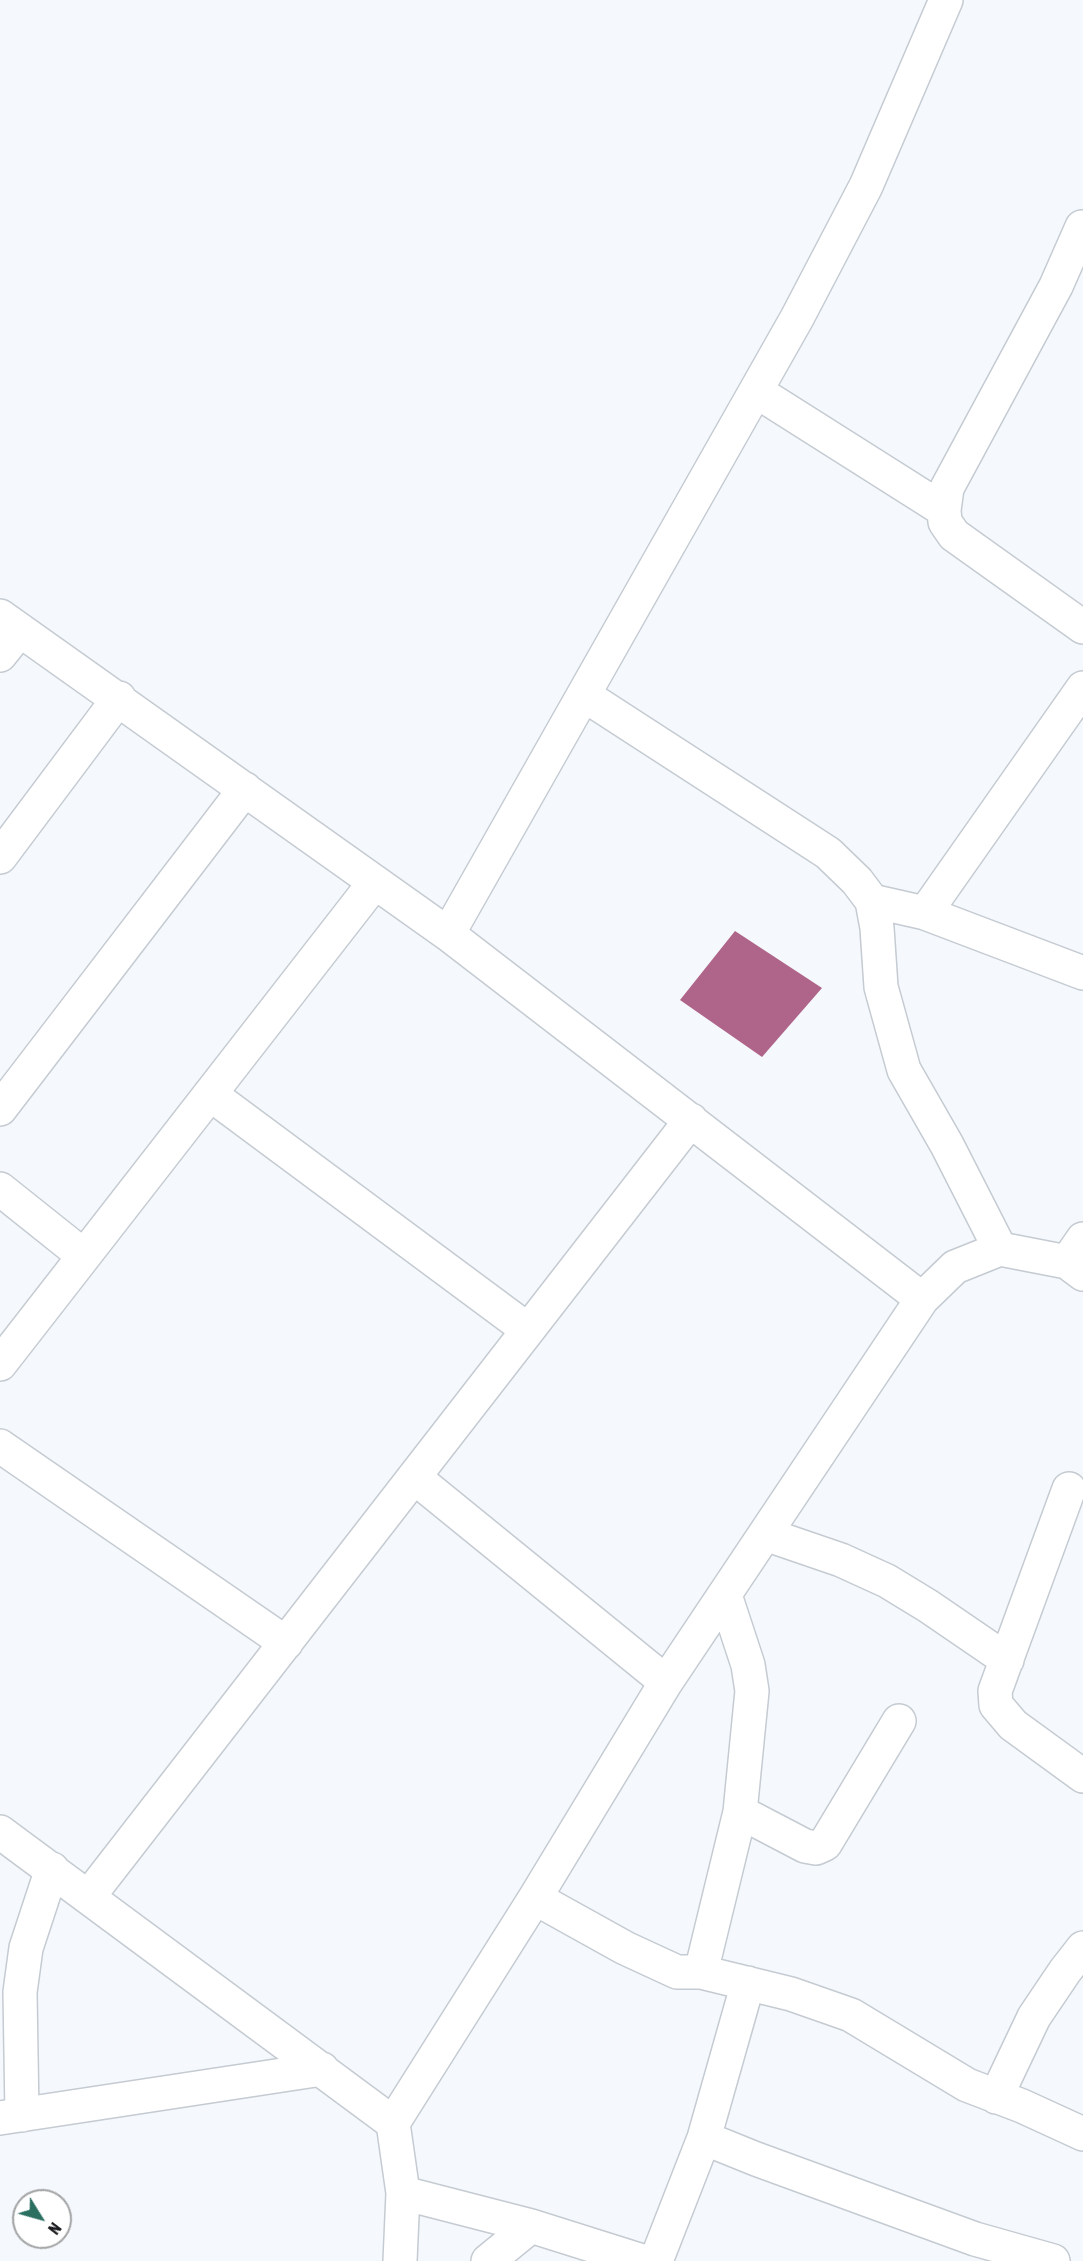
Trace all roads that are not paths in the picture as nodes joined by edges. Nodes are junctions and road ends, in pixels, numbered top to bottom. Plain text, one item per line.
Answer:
1 (946, 0) edge
2 (1082, 227) edge
3 (756, 391) junction
4 (944, 510) junction
5 (10, 623) edge
6 (1083, 627) edge
7 (0, 655) edge
8 (1083, 688) edge
9 (584, 695) junction
10 (119, 699) junction
11 (245, 789) junction
12 (0, 856) edge
13 (375, 882) junction
14 (872, 901) junction
15 (925, 913) junction
16 (448, 934) junction
17 (1083, 973) edge
18 (210, 1094) junction
19 (0, 1108) edge
20 (691, 1120) junction
21 (0, 1189) edge
22 (1000, 1249) junction
23 (84, 1256) junction
24 (1078, 1258) edge
25 (922, 1299) junction
26 (528, 1330) junction
27 (0, 1364) edge
28 (0, 1446) edge
29 (414, 1477) junction
30 (1069, 1489) dead end
31 (765, 1534) junction
32 (724, 1595) junction
33 (285, 1643) junction
34 (1007, 1660) junction
35 (666, 1682) junction
36 (899, 1721) dead end
37 (1083, 1776) edge
38 (740, 1812) junction
39 (0, 1832) edge
40 (52, 1869) junction
41 (89, 1896) junction
42 (535, 1898) junction
43 (1083, 1948) edge
44 (702, 1972) junction
45 (748, 1983) junction
46 (322, 2069) junction
47 (996, 2097) junction
48 (11, 2117) edge
49 (393, 2123) junction
50 (1083, 2134) edge
51 (704, 2138) junction
52 (403, 2193) junction
53 (531, 2226) junction
54 (400, 2261) edge
55 (488, 2261) edge
56 (642, 2261) edge
57 (656, 2261) edge
58 (1053, 2261) edge

1 - 3 street
2 - 4 street
3 - 4 street
3 - 9 street
4 - 6 street
5 - 7 street
5 - 10 street
8 - 15 street
9 - 14 street
9 - 16 street
10 - 11 street
10 - 12 street
11 - 13 street
11 - 19 street
13 - 16 street
13 - 18 street
14 - 15 street
14 - 22 street
15 - 17 street
16 - 20 street
18 - 23 street
18 - 26 street
20 - 25 street
20 - 26 street
21 - 23 street
22 - 24 street
22 - 25 street
23 - 27 street
25 - 31 street
26 - 29 street
28 - 33 street
29 - 33 street
29 - 35 street
30 - 34 street
31 - 32 street
31 - 34 street
32 - 35 street
32 - 38 street
33 - 41 street
34 - 37 street
35 - 42 street
36 - 38 street
38 - 44 street
39 - 40 street
40 - 41 street
40 - 48 street
41 - 46 street
42 - 44 street
42 - 49 street
43 - 47 street
44 - 45 street
45 - 47 street
45 - 51 street
46 - 48 street
46 - 49 street
47 - 50 street
49 - 52 street
51 - 57 street
51 - 58 street
52 - 53 street
52 - 54 street
53 - 55 street
53 - 56 street

